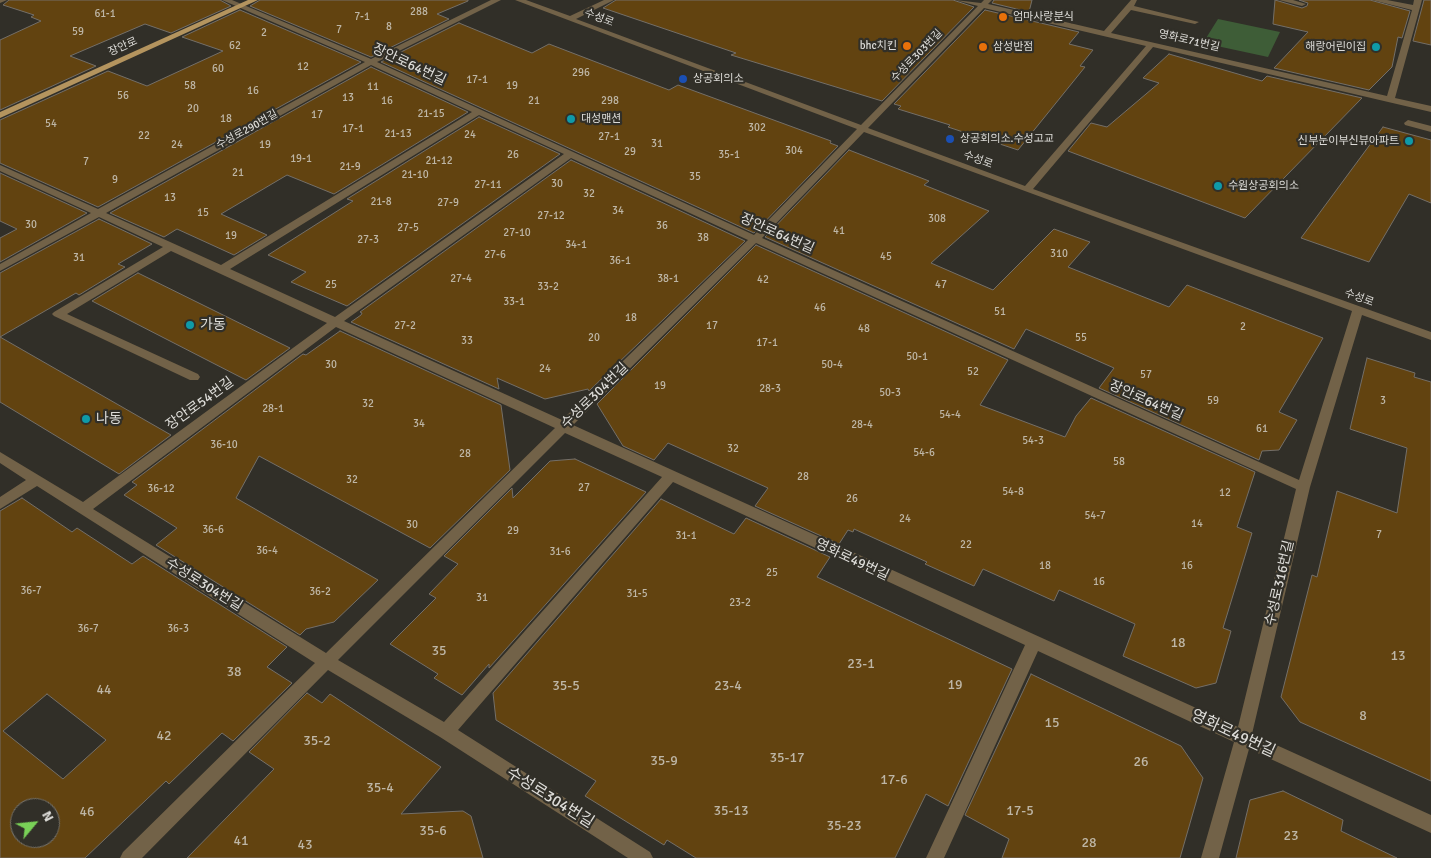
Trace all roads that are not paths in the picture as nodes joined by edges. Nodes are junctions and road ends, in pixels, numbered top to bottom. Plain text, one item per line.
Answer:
1 (226, 0) edge
2 (254, 0) edge
3 (497, 0) edge
4 (519, 0) edge
5 (610, 0) edge
6 (959, 0) edge
7 (1135, 0) edge
8 (1283, 0) edge
9 (1376, 0) edge
10 (985, 3) edge
11 (1302, 4) dead end
12 (1417, 4) edge
13 (240, 7) junction
14 (1129, 7) junction
15 (570, 19) junction
16 (1195, 22) dead end
17 (1106, 34) junction
18 (1152, 44) junction
19 (370, 62) junction
20 (1390, 100) junction
21 (1431, 109) edge
22 (478, 112) junction
23 (0, 114) edge
24 (1408, 123) dead end
25 (862, 128) junction
26 (1431, 129) edge
27 (570, 154) junction
28 (0, 168) edge
29 (1027, 190) junction
30 (97, 213) junction
31 (755, 240) junction
32 (170, 247) junction
33 (0, 268) edge
34 (220, 270) junction
35 (1358, 310) junction
36 (334, 323) junction
37 (1431, 336) edge
38 (194, 377) dead end
39 (562, 428) junction
40 (0, 458) edge
41 (670, 477) junction
42 (36, 480) junction
43 (1302, 487) junction
44 (0, 504) edge
45 (83, 509) junction
46 (1034, 643) junction
47 (326, 661) junction
48 (446, 732) junction
49 (1243, 738) junction
50 (1431, 824) edge
51 (128, 858) edge
52 (644, 858) edge
53 (935, 858) edge
54 (1210, 858) edge

1 - 13 street, 장안로64번길
2 - 13 main road, 장안로
3 - 19 street, 수성로290번길
4 - 15 street, 수성로
5 - 15 street
6 - 10 street, 영화로71번길
7 - 14 street
8 - 11 street
9 - 12 street
10 - 17 street, 영화로71번길
10 - 25 street, 수성로303번길
12 - 20 street
13 - 19 street, 장안로64번길
13 - 23 main road, 장안로
14 - 16 street
14 - 17 street
15 - 25 street, 수성로
17 - 18 street, 영화로71번길
18 - 20 street, 영화로71번길
18 - 29 street
19 - 22 street, 장안로64번길
19 - 30 street, 수성로290번길
20 - 21 street, 영화로71번길
22 - 27 street, 장안로64번길
22 - 34 street
24 - 26 street
25 - 29 street, 수성로
25 - 31 street, 수성로304번길
27 - 31 street, 장안로64번길
27 - 36 street, 장안로54번길
28 - 30 street
29 - 35 street, 수성로
30 - 32 street
30 - 33 street, 수성로290번길
31 - 39 street, 수성로304번길
31 - 43 street, 장안로64번길
32 - 34 street
32 - 38 street
34 - 36 street
35 - 37 street, 수성로
35 - 43 street, 수성로316번길
36 - 39 street
36 - 45 street, 장안로54번길
39 - 41 street, 영화로49번길
39 - 47 street, 수성로304번길
40 - 42 street
41 - 46 street, 영화로49번길
41 - 48 street
42 - 44 street
42 - 45 street
43 - 49 street, 수성로316번길
45 - 47 street, 수성로304번길
46 - 49 street, 영화로49번길
46 - 53 street
47 - 48 street, 수성로304번길
47 - 51 street, 수성로304번길
48 - 52 street, 수성로304번길
49 - 50 street, 영화로49번길
49 - 54 street, 수성로316번길

